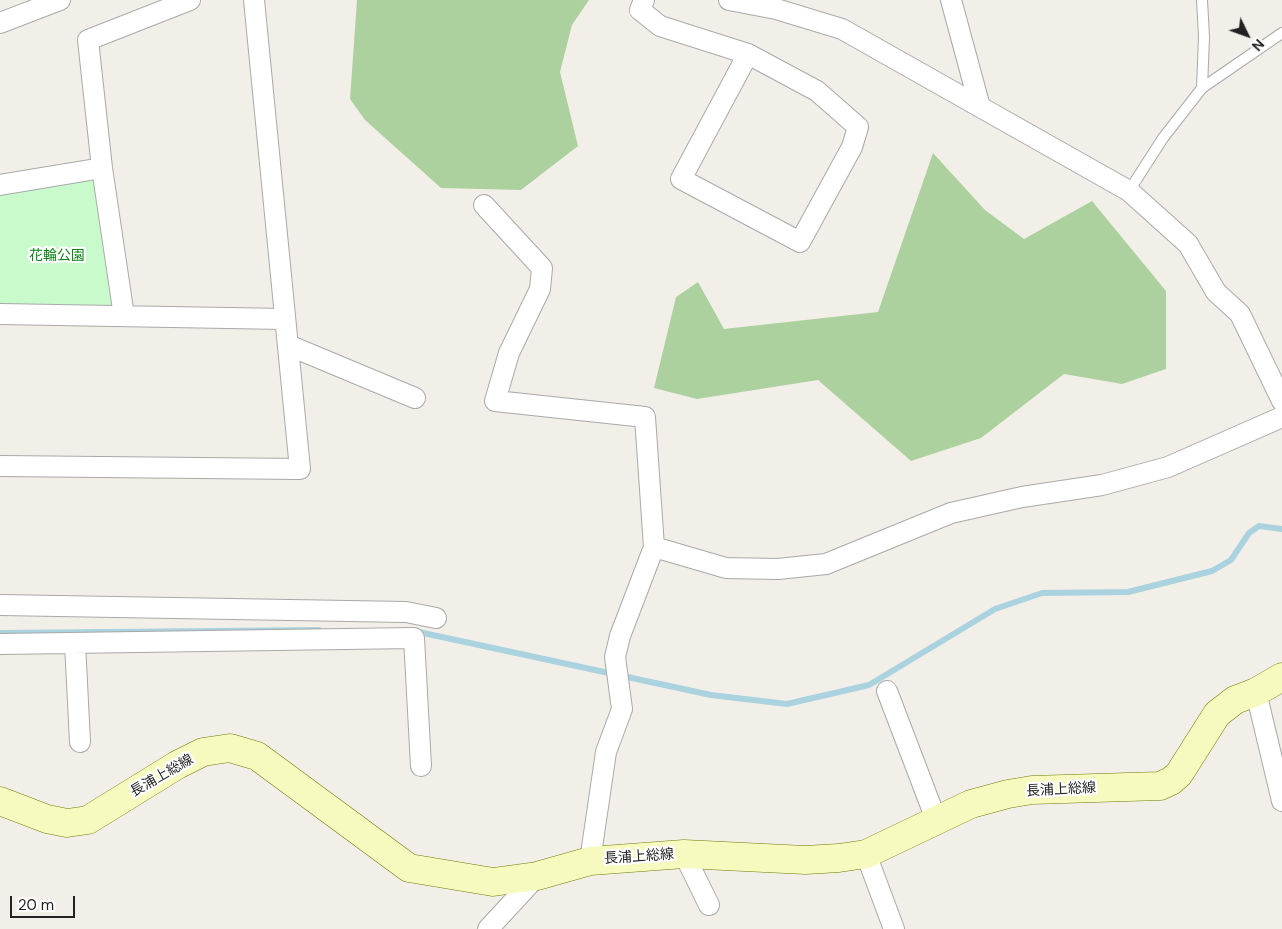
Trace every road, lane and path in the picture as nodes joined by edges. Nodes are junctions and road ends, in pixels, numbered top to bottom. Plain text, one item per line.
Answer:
1 (60, 0) edge
2 (190, 0) edge
3 (254, 0) edge
4 (644, 0) edge
5 (729, 0) edge
6 (951, 0) edge
7 (1202, 0) edge
8 (0, 23) edge
9 (1282, 33) edge
10 (748, 54) junction
11 (1202, 88) junction
12 (980, 107) junction
13 (102, 168) junction
14 (0, 185) edge
15 (1129, 191) junction
16 (484, 205) dead end
17 (0, 314) edge
18 (124, 316) junction
19 (285, 319) junction
20 (288, 345) junction
21 (415, 398) dead end
22 (1282, 401) edge
23 (1282, 417) edge
24 (0, 466) edge
25 (654, 547) junction
26 (0, 605) edge
27 (436, 618) dead end
28 (75, 643) junction
29 (0, 644) edge
30 (1282, 677) edge
31 (887, 691) dead end
32 (1256, 692) junction
33 (80, 742) dead end
34 (421, 766) dead end
35 (0, 801) edge
36 (1282, 801) edge
37 (937, 822) junction
38 (684, 854) junction
39 (866, 854) junction
40 (590, 861) junction
41 (537, 876) junction
42 (709, 905) dead end
43 (488, 929) edge
44 (894, 929) edge

1 - 8 street
2 - 13 street
3 - 19 street
4 - 10 street
5 - 12 street
6 - 12 street
7 - 11 lane
9 - 11 lane
10 - 10 street
11 - 15 lane
12 - 15 street
13 - 14 street
13 - 18 street
15 - 22 street
16 - 25 street
17 - 18 street
18 - 19 street
19 - 20 street
20 - 21 street
20 - 24 street
23 - 25 street
25 - 40 street
26 - 27 street
28 - 29 street
28 - 33 street
28 - 34 street
30 - 32 main road, 長浦上総線
31 - 37 street
32 - 36 street
32 - 37 main road, 長浦上総線
35 - 41 main road, 長浦上総線
37 - 39 main road, 長浦上総線
38 - 39 main road, 長浦上総線
38 - 40 main road, 長浦上総線
38 - 42 street
39 - 44 street
40 - 41 main road, 長浦上総線
41 - 43 street

